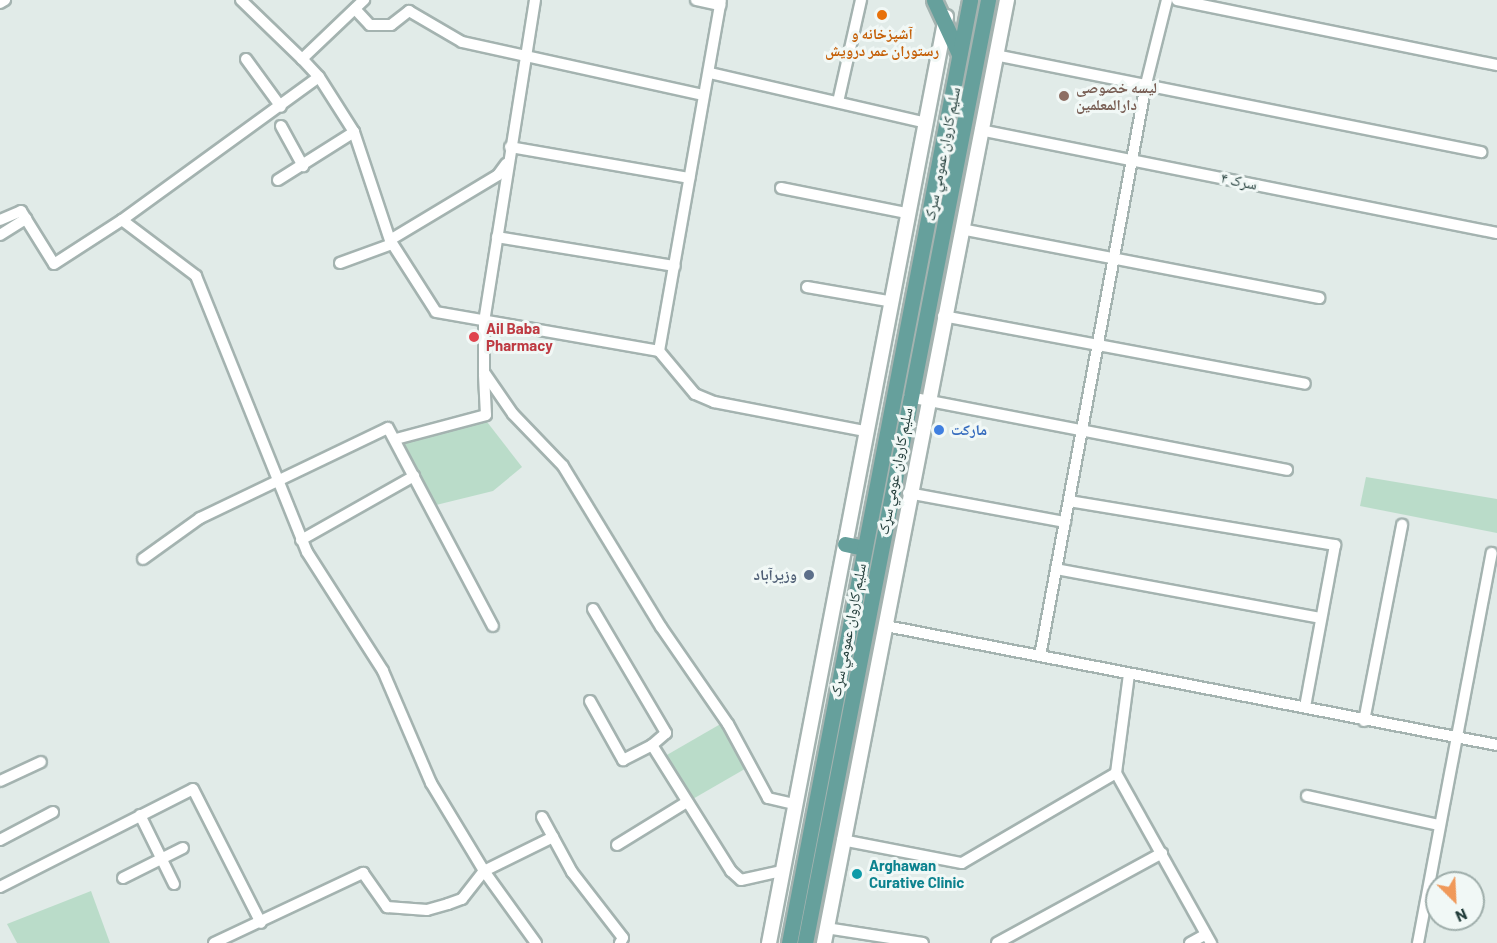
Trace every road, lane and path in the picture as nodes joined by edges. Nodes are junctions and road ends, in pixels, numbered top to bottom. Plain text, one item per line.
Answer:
1 (5, 0) edge
2 (241, 0) edge
3 (535, 0) edge
4 (696, 0) edge
5 (861, 0) edge
6 (934, 0) edge
7 (970, 0) edge
8 (988, 0) edge
9 (1007, 0) edge
10 (1167, 0) edge
11 (1177, 0) edge
12 (721, 2) edge
13 (0, 3) edge
14 (359, 3) edge
15 (946, 17) junction
16 (995, 55) junction
17 (524, 57) junction
18 (960, 57) junction
19 (246, 59) dead end
20 (303, 59) junction
21 (1497, 65) edge
22 (710, 73) junction
23 (320, 77) junction
24 (1146, 84) junction
25 (703, 95) junction
26 (838, 102) junction
27 (281, 107) junction
28 (922, 122) junction
29 (281, 126) dead end
30 (980, 130) junction
31 (354, 132) junction
32 (510, 147) junction
33 (1481, 152) dead end
34 (1132, 160) junction
35 (507, 164) junction
36 (303, 166) junction
37 (689, 178) junction
38 (278, 180) dead end
39 (781, 188) dead end
40 (906, 213) junction
41 (0, 219) edge
42 (26, 219) junction
43 (122, 220) junction
44 (961, 230) junction
45 (1497, 233) edge
46 (0, 235) edge
47 (498, 237) junction
48 (391, 242) junction
49 (1114, 257) junction
50 (340, 263) dead end
51 (675, 266) junction
52 (807, 287) dead end
53 (1319, 297) dead end
54 (888, 302) junction
55 (943, 316) junction
56 (484, 322) junction
57 (1098, 346) junction
58 (659, 351) junction
59 (484, 372) junction
60 (1305, 384) dead end
61 (909, 397) junction
62 (928, 398) junction
63 (865, 431) junction
64 (1082, 431) junction
65 (396, 439) junction
66 (1287, 470) dead end
67 (414, 476) junction
68 (278, 479) junction
69 (908, 492) junction
70 (1069, 501) junction
71 (1065, 522) junction
72 (1402, 525) dead end
73 (301, 540) junction
74 (845, 544) junction
75 (864, 548) junction
76 (1492, 554) dead end
77 (144, 559) dead end
78 (1056, 569) junction
79 (593, 609) dead end
80 (1321, 618) junction
81 (493, 626) dead end
82 (886, 626) junction
83 (1040, 656) junction
84 (850, 660) junction
85 (1130, 674) junction
86 (590, 701) dead end
87 (1305, 707) junction
88 (1364, 721) junction
89 (1455, 736) junction
90 (652, 745) junction
91 (1497, 745) edge
92 (41, 762) dead end
93 (1116, 773) junction
94 (0, 781) edge
95 (1307, 796) dead end
96 (687, 802) junction
97 (793, 804) junction
98 (53, 812) dead end
99 (140, 815) junction
100 (542, 817) dead end
101 (1439, 825) junction
102 (553, 837) junction
103 (0, 840) edge
104 (842, 840) junction
105 (617, 845) dead end
106 (183, 849) dead end
107 (1162, 853) junction
108 (161, 858) junction
109 (484, 871) junction
110 (782, 871) junction
111 (123, 878) dead end
112 (174, 884) dead end
113 (0, 887) edge
114 (261, 923) junction
115 (826, 928) junction
116 (1208, 938) edge
117 (214, 943) edge
118 (536, 943) edge
119 (620, 943) edge
120 (769, 943) edge
121 (789, 943) edge
122 (805, 943) edge
123 (824, 943) edge
124 (922, 943) edge
125 (997, 943) edge
126 (1190, 943) edge
127 (1418, 943) edge

1 - 13 street
2 - 20 street
3 - 17 street
4 - 12 street
5 - 26 street
6 - 15 main road
7 - 18 main road, سلیم کاروان عمومي سړک
8 - 61 main road, سلیم کاروان عومي سړک
9 - 16 street
10 - 24 street
11 - 21 street
12 - 22 street
14 - 17 street
14 - 20 street
15 - 18 main road
15 - 28 street
16 - 24 street
16 - 30 street
17 - 25 street
17 - 32 street
18 - 75 main road, سلیم کاروان عمومي سړک
19 - 27 street
20 - 23 street
22 - 25 street
22 - 26 street
23 - 27 street
23 - 31 street
24 - 33 street
24 - 34 street
25 - 37 street
26 - 28 street
27 - 43 street
28 - 40 street
29 - 36 street
30 - 34 street, سرک ۴
30 - 44 street
31 - 36 street
31 - 48 street
32 - 35 street
32 - 37 street
34 - 45 street, سرک ۴
34 - 49 street
35 - 47 street
35 - 48 street
36 - 38 street
37 - 51 street
39 - 40 street
40 - 54 street
41 - 42 street
42 - 43 street
42 - 46 street
43 - 68 street
44 - 49 street
44 - 55 street
47 - 51 street
47 - 56 street
48 - 50 street
48 - 56 street
49 - 53 street
49 - 57 street
51 - 58 street
52 - 54 street
54 - 63 street
55 - 57 street
55 - 62 street
56 - 58 street
56 - 59 street
57 - 60 street
57 - 64 street
58 - 63 street
59 - 65 street
59 - 97 street
61 - 62 street
61 - 84 main road, سلیم کاروان عومي سړک
62 - 64 street
62 - 69 street
63 - 74 street
64 - 66 street
64 - 70 street
65 - 67 street
65 - 68 street
67 - 73 street
67 - 81 street
68 - 73 street
68 - 77 street
69 - 71 street
69 - 82 street
70 - 71 street
70 - 80 street
71 - 78 street
72 - 88 street
73 - 109 street
74 - 75 main road
74 - 97 street
75 - 84 main road, سلیم کاروان عمومي سړک
76 - 89 street
78 - 80 street
78 - 83 street
79 - 90 street
80 - 87 street
82 - 83 street
82 - 104 street
83 - 85 street
84 - 121 main road, سلیم کاروان عمومي سړک
84 - 122 main road, سلیم کاروان عومي سړک
85 - 87 street
85 - 93 street
86 - 90 street
87 - 88 street
88 - 89 street
89 - 91 street
89 - 101 street
90 - 96 street
92 - 94 street
93 - 104 street
93 - 107 street
95 - 101 street
96 - 105 street
96 - 110 street
97 - 110 street
98 - 103 street
99 - 108 street
99 - 113 street
99 - 114 street
100 - 102 street
101 - 127 street
102 - 109 street
102 - 119 street
104 - 115 street
106 - 108 street
107 - 116 street
107 - 125 street
108 - 111 street
108 - 112 street
109 - 114 street
109 - 118 street
110 - 120 street
114 - 117 street
115 - 123 street
115 - 124 street
116 - 126 street

